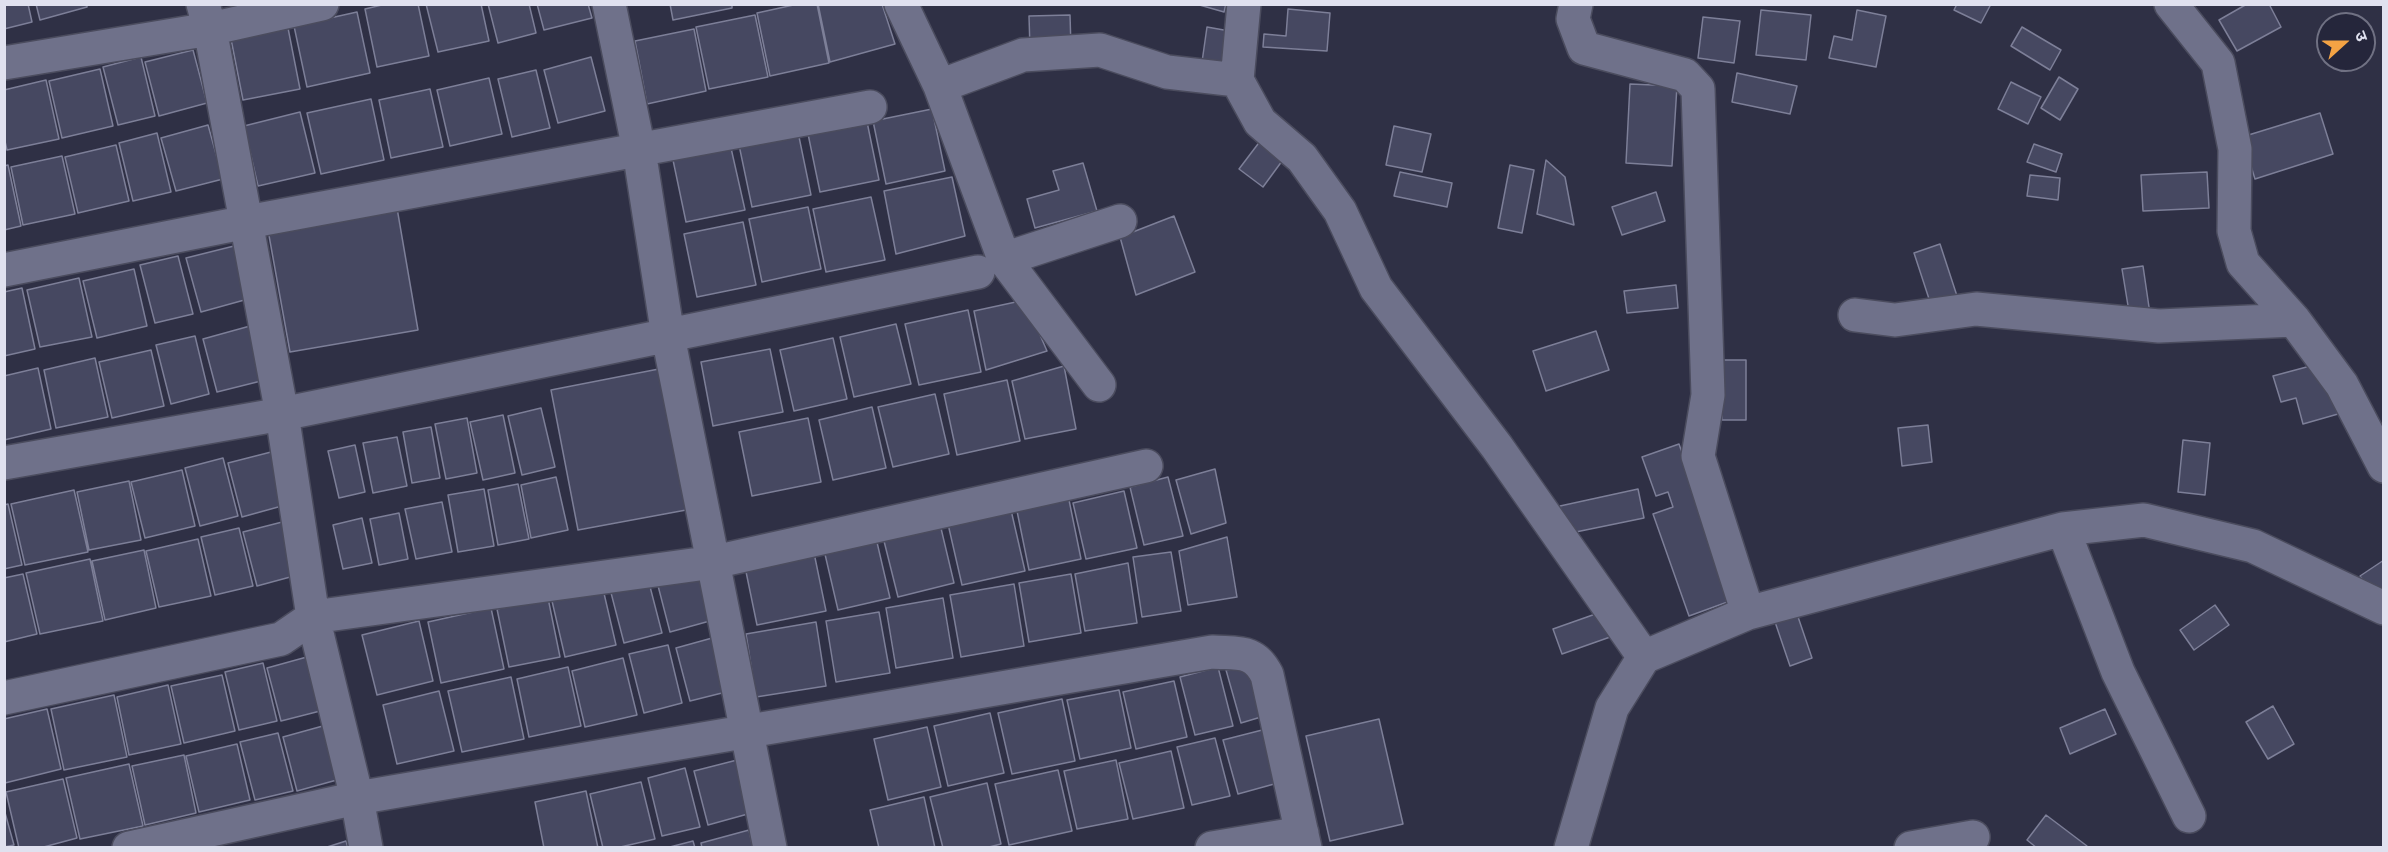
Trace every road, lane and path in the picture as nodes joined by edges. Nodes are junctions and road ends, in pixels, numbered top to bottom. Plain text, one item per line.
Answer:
1 (322, 4) edge
2 (609, 4) edge
3 (901, 4) edge
4 (1244, 4) edge
5 (1576, 4) edge
6 (2171, 4) edge
7 (206, 17) edge
8 (4, 63) edge
9 (1237, 80) junction
10 (940, 86) junction
11 (870, 107) dead end
12 (639, 150) junction
13 (1120, 221) dead end
14 (248, 222) junction
15 (991, 266) junction
16 (4, 270) edge
17 (1855, 315) dead end
18 (2294, 320) junction
19 (668, 336) junction
20 (1099, 385) dead end
21 (282, 414) junction
22 (2382, 457) edge
23 (4, 463) edge
24 (1146, 466) dead end
25 (2063, 529) junction
26 (714, 562) junction
27 (2384, 608) edge
28 (1748, 613) junction
29 (313, 617) junction
30 (1644, 657) junction
31 (4, 698) edge
32 (748, 730) junction
33 (357, 798) junction
34 (2189, 816) dead end
35 (1973, 837) dead end
36 (1304, 840) edge
37 (129, 848) edge
38 (366, 848) edge
39 (770, 848) edge
40 (1212, 848) edge
41 (1571, 848) edge
42 (1911, 848) edge

1 - 7 street
2 - 12 street
3 - 10 street
4 - 9 street
5 - 28 street
6 - 18 street
7 - 8 street
7 - 14 street
9 - 10 street
9 - 30 street
10 - 15 street
11 - 12 street
12 - 14 street
12 - 19 street
13 - 15 street
14 - 16 street
14 - 21 street
15 - 19 street
15 - 20 street
17 - 18 street
18 - 22 street
19 - 21 street
19 - 26 street
21 - 23 street
21 - 29 street
24 - 26 street
25 - 27 street
25 - 28 street
25 - 34 street
26 - 29 street
26 - 32 street
28 - 30 street
29 - 31 street
29 - 33 street
30 - 41 street
32 - 33 street
32 - 36 street
32 - 39 street
33 - 37 street
33 - 38 street
35 - 42 street
36 - 40 street

